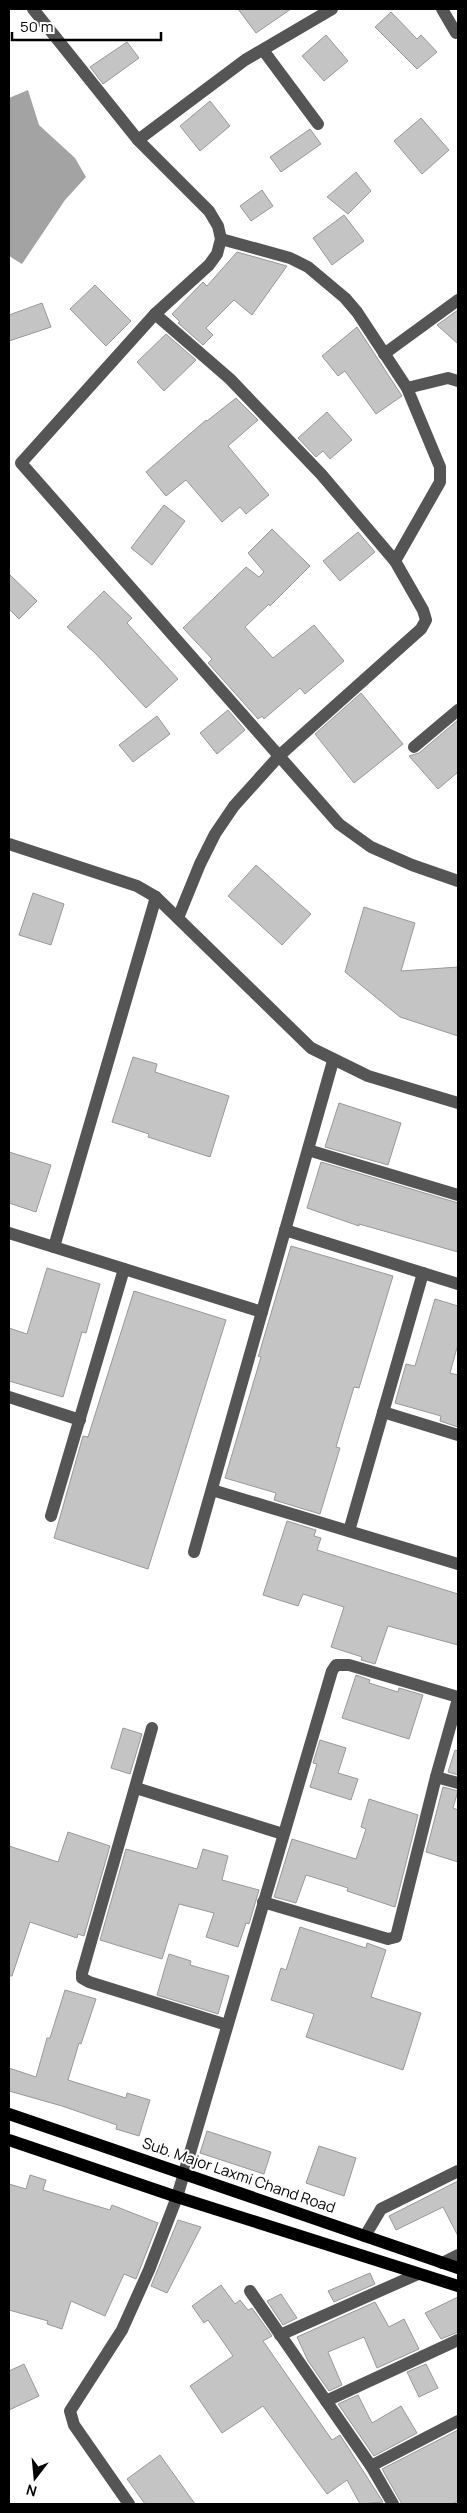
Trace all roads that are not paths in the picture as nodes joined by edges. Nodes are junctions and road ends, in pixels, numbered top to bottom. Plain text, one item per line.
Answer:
1 (34, 9) edge
2 (332, 9) edge
3 (442, 9) edge
4 (456, 33) dead end
5 (263, 50) junction
6 (318, 124) dead end
7 (138, 140) junction
8 (221, 239) junction
9 (458, 300) edge
10 (155, 314) junction
11 (384, 354) junction
12 (458, 381) edge
13 (407, 388) junction
14 (395, 561) junction
15 (458, 710) edge
16 (414, 747) dead end
17 (280, 755) junction
18 (9, 844) edge
19 (458, 881) edge
20 (156, 897) junction
21 (178, 918) junction
22 (333, 1061) junction
23 (458, 1103) edge
24 (308, 1150) junction
25 (458, 1195) edge
26 (285, 1230) junction
27 (9, 1234) edge
28 (54, 1247) junction
29 (124, 1269) junction
30 (423, 1273) junction
31 (458, 1284) edge
32 (262, 1312) junction
33 (9, 1397) edge
34 (384, 1412) junction
35 (80, 1420) junction
36 (458, 1435) edge
37 (212, 1490) junction
38 (52, 1516) dead end
39 (350, 1531) junction
40 (194, 1552) dead end
41 (458, 1564) edge
42 (458, 1698) edge
43 (152, 1728) dead end
44 (436, 1777) junction
45 (458, 1783) edge
46 (136, 1788) junction
47 (282, 1834) junction
48 (263, 1902) junction
49 (226, 2025) junction
50 (9, 2114) edge
51 (9, 2140) edge
52 (458, 2171) edge
53 (184, 2174) junction
54 (177, 2197) junction
55 (365, 2236) junction
56 (458, 2256) edge
57 (442, 2263) junction
58 (458, 2268) edge
59 (418, 2274) junction
60 (458, 2286) edge
61 (250, 2291) dead end
62 (280, 2335) junction
63 (458, 2340) edge
64 (326, 2402) junction
65 (458, 2421) edge
66 (371, 2466) junction
67 (129, 2504) edge
68 (393, 2504) edge

1 - 7 street
2 - 5 street
3 - 4 street
5 - 6 street
5 - 7 street
7 - 8 street
8 - 10 street
8 - 11 street
9 - 11 street
10 - 14 street
10 - 17 street
11 - 13 street
12 - 13 street
13 - 14 street
14 - 17 street
15 - 16 street
17 - 19 street
17 - 21 street
18 - 20 street
20 - 21 street
20 - 28 street
21 - 22 street
22 - 23 street
22 - 24 street
24 - 25 street
24 - 26 street
26 - 30 street
26 - 32 street
27 - 28 street
28 - 29 street
29 - 32 street
29 - 35 street
30 - 31 street
30 - 34 street
32 - 37 street
33 - 35 street
34 - 36 street
34 - 39 street
35 - 38 street
37 - 39 street
37 - 40 street
39 - 41 street
42 - 44 street
42 - 47 street
43 - 46 street
44 - 45 street
44 - 48 street
46 - 47 street
46 - 49 street
47 - 48 street
48 - 49 street
49 - 53 street
50 - 53 main road, Sub. Major Laxmi Chand Road
51 - 54 main road
52 - 55 street
53 - 54 street
53 - 55 main road, Sub. Major Laxmi Chand Road
54 - 59 main road
54 - 67 street
55 - 57 main road, Sub. Major Laxmi Chand Road
56 - 57 street
57 - 58 main road, Sub. Major Laxmi Chand Road
59 - 60 main road
59 - 62 street
61 - 62 street
62 - 64 street
63 - 64 street
64 - 66 street
65 - 66 street
66 - 68 street

